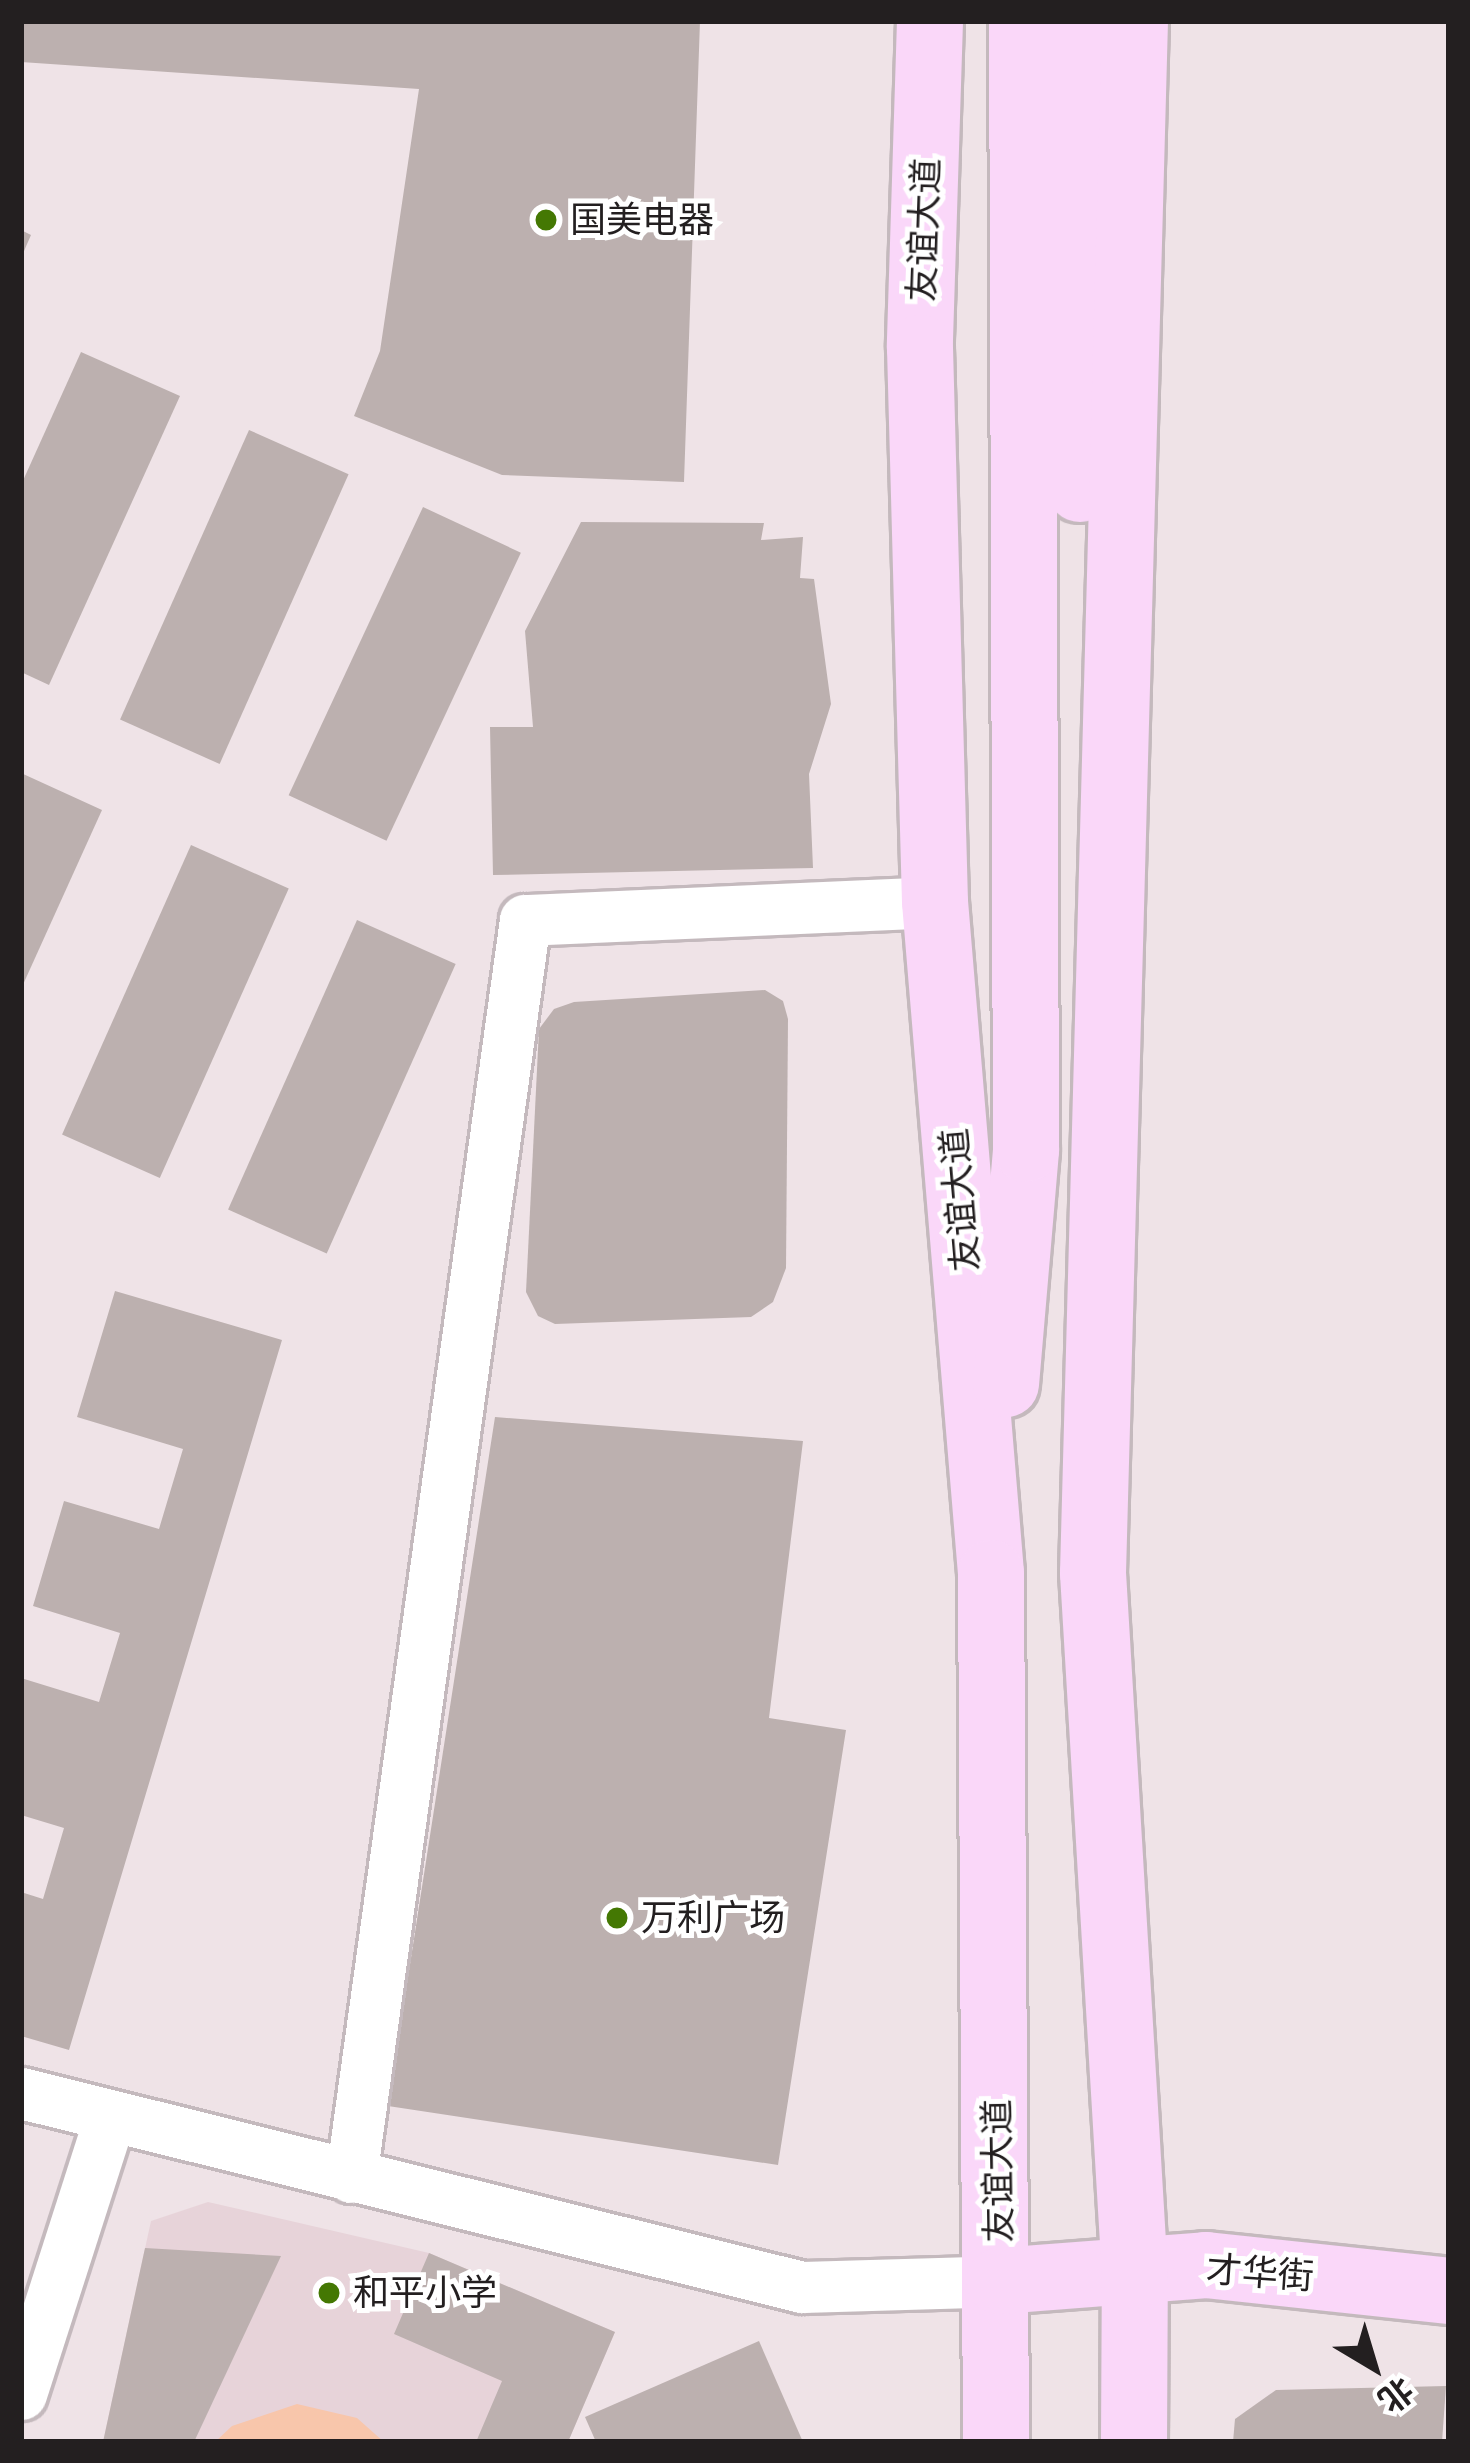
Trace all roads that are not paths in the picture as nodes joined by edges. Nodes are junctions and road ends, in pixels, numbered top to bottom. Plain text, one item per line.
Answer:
1 (930, 21) edge
2 (1022, 21) edge
3 (1074, 21) edge
4 (1136, 21) edge
5 (935, 902) junction
6 (991, 1573) junction
7 (1093, 1573) junction
8 (21, 2093) edge
9 (110, 2120) junction
10 (351, 2177) junction
11 (1136, 2276) junction
12 (999, 2282) junction
13 (1449, 2291) edge
14 (1135, 2345) junction
15 (21, 2394) edge
16 (1000, 2421) edge
17 (1116, 2442) edge
18 (1134, 2442) edge

1 - 5 main road, 友谊大道
2 - 6 main road
3 - 7 main road
4 - 7 main road
5 - 6 main road, 友谊大道
5 - 10 street
6 - 12 main road, 友谊大道
7 - 11 main road
8 - 9 street
9 - 10 street
9 - 15 street
10 - 12 street
11 - 12 main road, 才华街
11 - 13 main road, 才华街
11 - 14 main road
12 - 16 main road, 友谊大道
14 - 17 main road
14 - 18 main road

